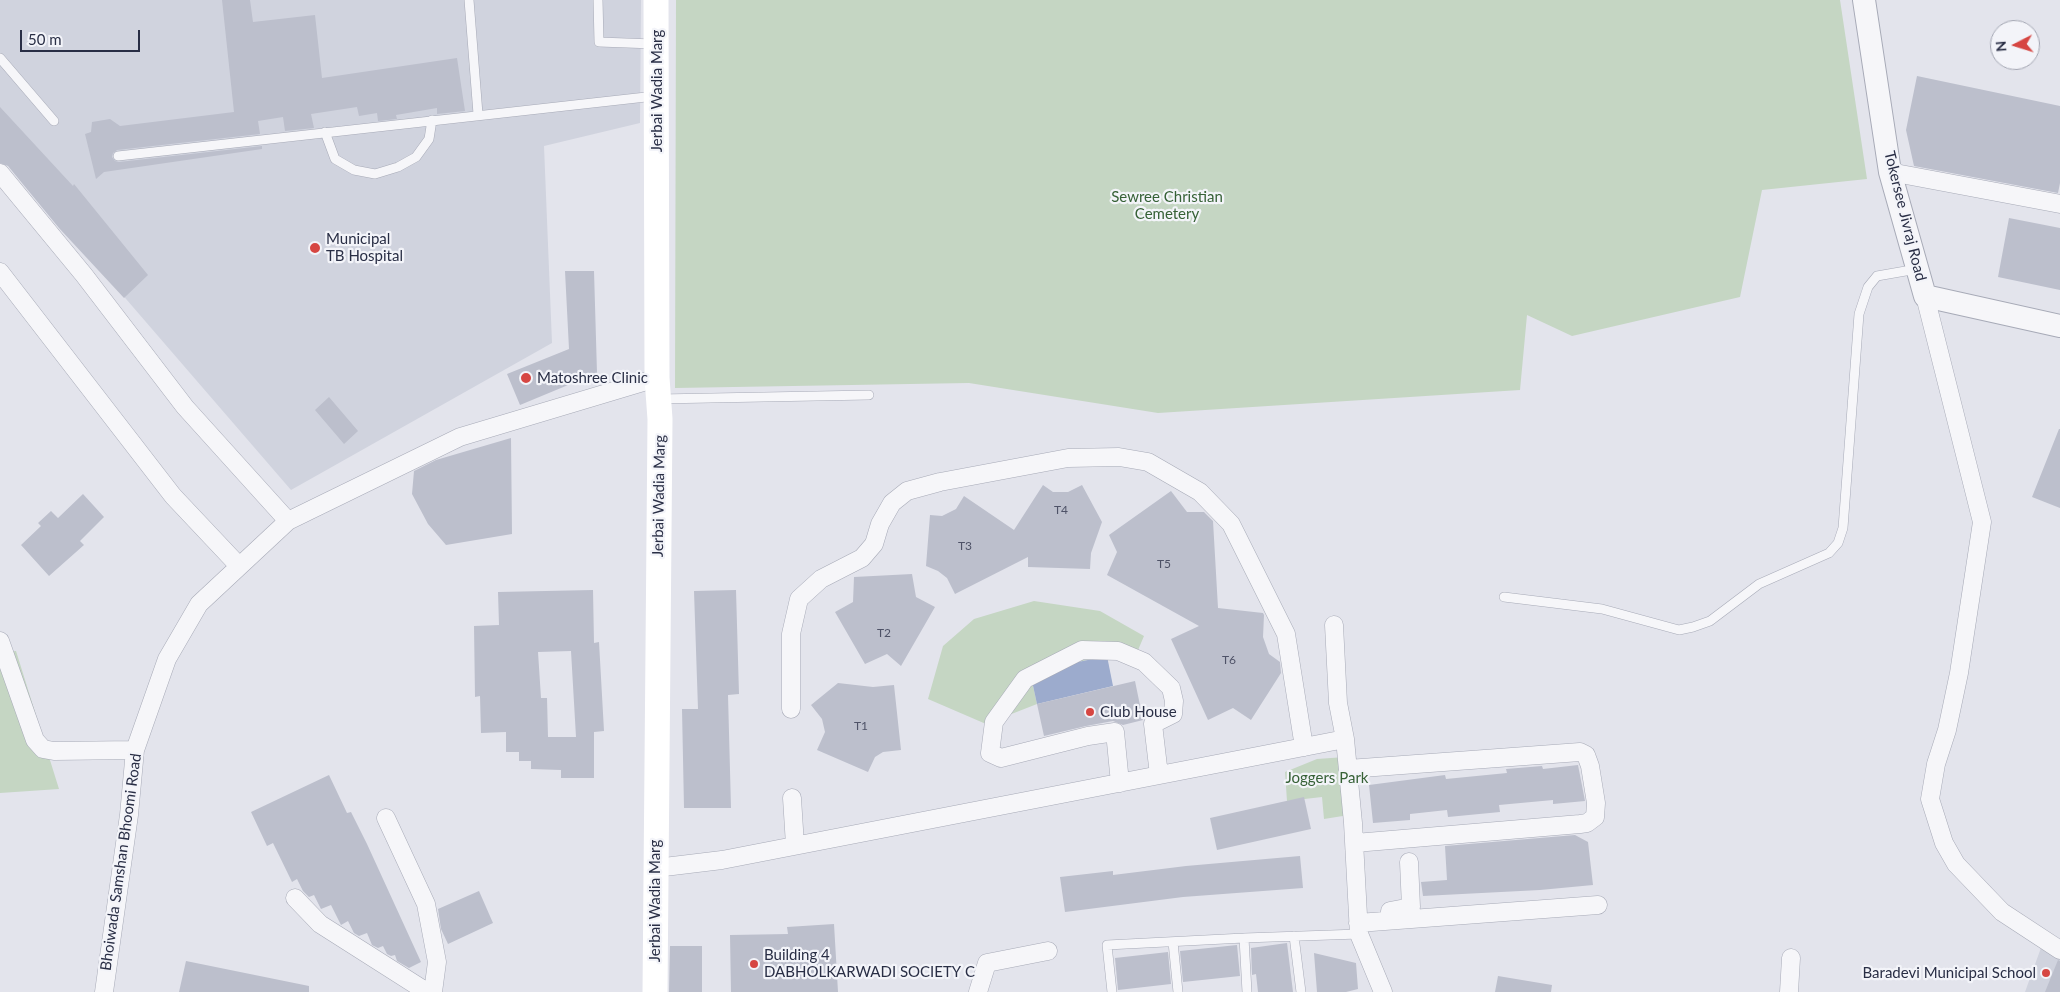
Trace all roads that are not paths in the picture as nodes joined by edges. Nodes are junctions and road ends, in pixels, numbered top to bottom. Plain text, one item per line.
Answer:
1 (469, 0) edge
2 (598, 0) edge
3 (656, 0) edge
4 (1864, 0) edge
5 (656, 44) junction
6 (0, 58) edge
7 (657, 95) junction
8 (478, 114) junction
9 (432, 120) junction
10 (54, 121) dead end
11 (325, 132) junction
12 (118, 156) dead end
13 (1890, 172) junction
14 (0, 173) edge
15 (2060, 204) edge
16 (1918, 269) junction
17 (0, 272) edge
18 (1926, 296) junction
19 (2060, 326) edge
20 (658, 388) junction
21 (869, 395) dead end
22 (288, 521) junction
23 (239, 566) junction
24 (1504, 597) dead end
25 (1334, 625) dead end
26 (0, 641) edge
27 (790, 710) dead end
28 (1344, 739) junction
29 (1304, 747) junction
30 (135, 750) junction
31 (1348, 769) junction
32 (1160, 775) junction
33 (1120, 782) junction
34 (792, 798) dead end
35 (386, 818) dead end
36 (1355, 843) junction
37 (795, 845) junction
38 (1409, 862) dead end
39 (656, 868) junction
40 (1363, 870) dead end
41 (1361, 893) junction
42 (295, 898) dead end
43 (1598, 905) dead end
44 (1405, 915) junction
45 (1361, 921) junction
46 (1294, 936) junction
47 (1244, 938) junction
48 (1173, 942) junction
49 (1048, 950) dead end
50 (2060, 950) edge
51 (1791, 958) dead end
52 (104, 992) edge
53 (427, 992) edge
54 (433, 992) edge
55 (655, 992) edge
56 (978, 992) edge
57 (1112, 992) edge
58 (1178, 992) edge
59 (1247, 992) edge
60 (1301, 992) edge
61 (1383, 992) edge
62 (1789, 992) edge

1 - 8 lane
2 - 5 lane
3 - 5 main road, Jerbai Wadia Marg
4 - 13 street, Tokersee Jivraj Road
5 - 7 main road, Jerbai Wadia Marg
6 - 10 lane
7 - 8 lane
7 - 20 main road, Jerbai Wadia Marg
8 - 9 lane
9 - 11 lane
9 - 11 lane
11 - 12 lane
13 - 15 street
13 - 16 street, Tokersee Jivraj Road
14 - 22 street
16 - 18 street, Tokersee Jivraj Road
16 - 24 lane
17 - 23 street
18 - 19 street, Tokersee Jivraj Road
18 - 50 street
20 - 21 lane
20 - 22 street, Bhoiwada Samshan Bhoomi Road
20 - 39 main road, Jerbai Wadia Marg
22 - 23 street, Bhoiwada Samshan Bhoomi Road
23 - 30 street, Bhoiwada Samshan Bhoomi Road
25 - 28 street
26 - 30 street
27 - 29 street
28 - 29 street
28 - 31 street
29 - 32 street
30 - 52 street, Bhoiwada Samshan Bhoomi Road
31 - 36 street
31 - 36 street
32 - 33 street
32 - 33 street
33 - 37 street
34 - 37 street
35 - 54 street
36 - 41 street
37 - 39 street
38 - 44 street
39 - 55 main road, Jerbai Wadia Marg
40 - 41 street
41 - 45 street
42 - 53 street
43 - 44 street
44 - 45 street
45 - 46 lane
45 - 61 street
46 - 47 lane
46 - 60 lane
47 - 48 lane
47 - 59 lane
48 - 57 lane
48 - 58 lane
49 - 56 street
51 - 62 street

